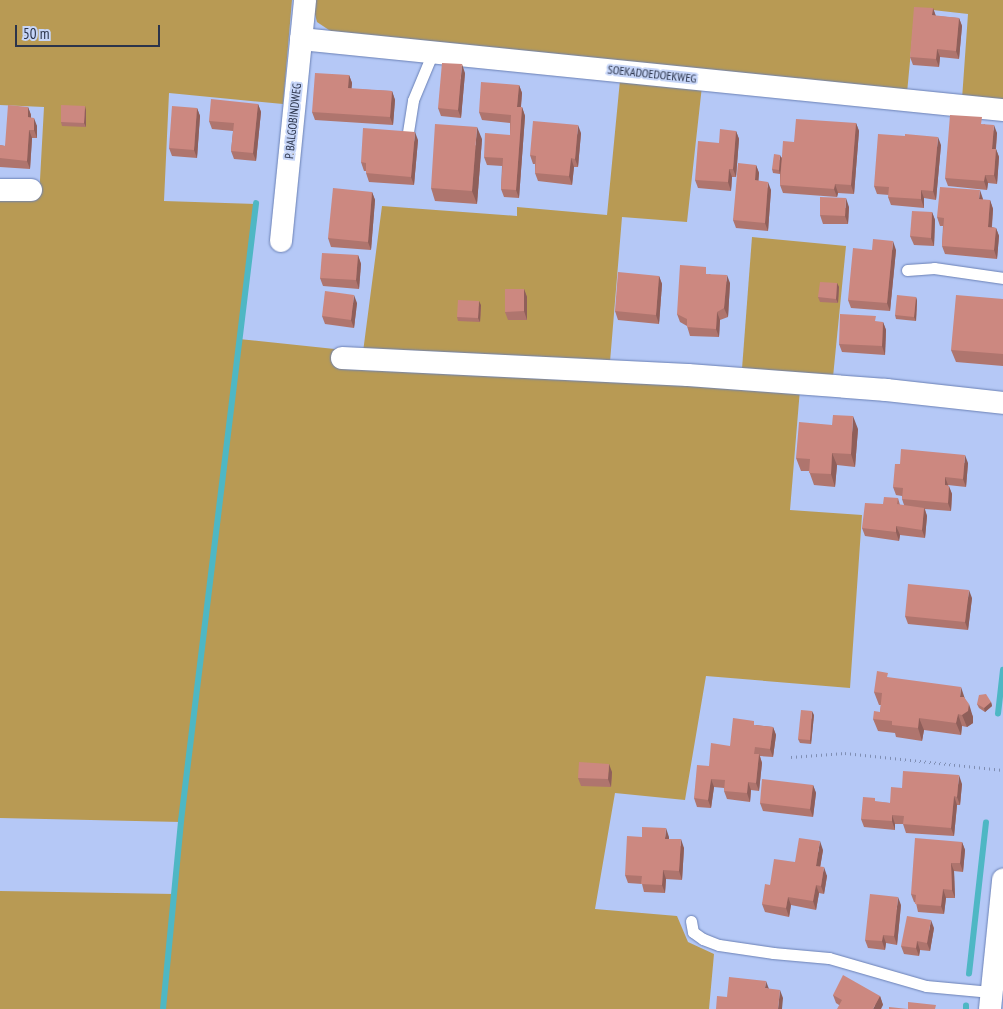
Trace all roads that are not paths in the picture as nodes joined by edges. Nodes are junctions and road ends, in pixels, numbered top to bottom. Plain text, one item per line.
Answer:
1 (305, 0) edge
2 (301, 39) junction
3 (432, 52) junction
4 (1003, 110) edge
5 (408, 132) edge
6 (0, 190) edge
7 (31, 190) dead end
8 (281, 241) dead end
9 (907, 270) dead end
10 (1003, 278) edge
11 (342, 358) dead end
12 (1003, 403) edge
13 (1003, 880) edge
14 (691, 921) dead end
15 (991, 1000) edge

1 - 2 street, P. BALGOBINDWEG
2 - 3 street, SOEKADOEDOEKWEG
2 - 8 street, P. BALGOBINDWEG
3 - 4 street, SOEKADOEDOEKWEG
3 - 5 lane
6 - 7 street
9 - 10 lane
11 - 12 street
13 - 15 street
14 - 15 lane

